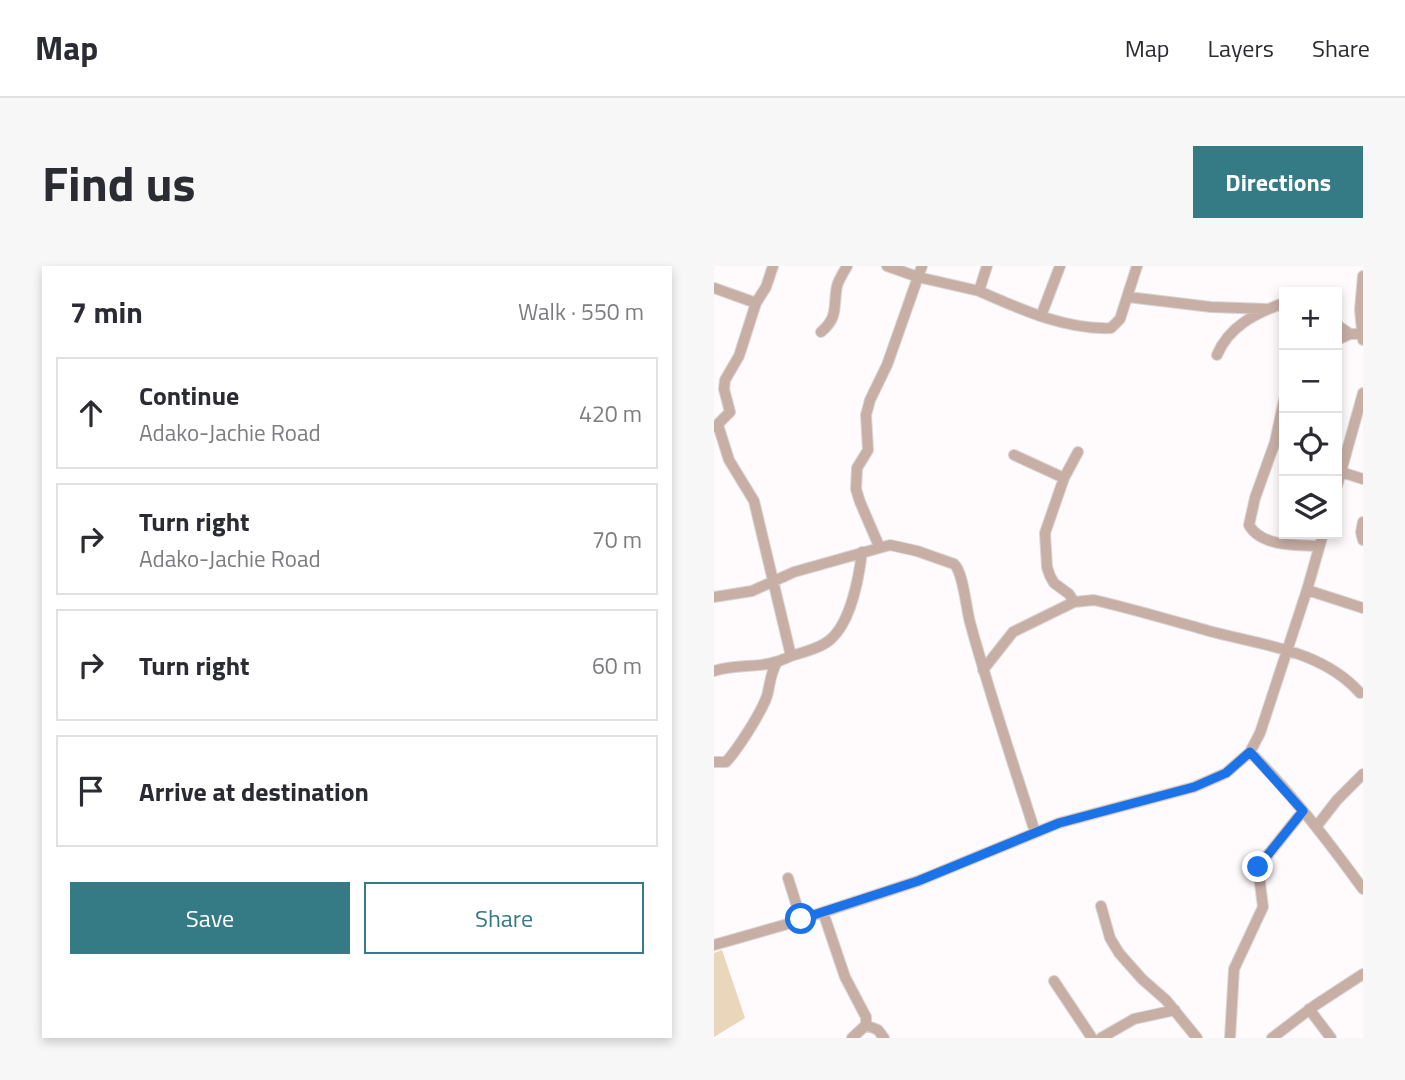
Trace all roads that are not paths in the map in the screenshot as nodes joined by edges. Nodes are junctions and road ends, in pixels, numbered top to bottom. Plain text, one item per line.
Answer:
1 (773, 266) edge
2 (848, 266) edge
3 (887, 266) edge
4 (987, 266) edge
5 (1060, 266) edge
6 (1137, 266) edge
7 (920, 272) edge
8 (1363, 276) edge
9 (714, 288) edge
10 (979, 291) junction
11 (1128, 297) junction
12 (757, 303) junction
13 (1279, 305) edge
14 (1268, 309) junction
15 (1041, 316) junction
16 (1342, 328) edge
17 (821, 332) dead end
18 (1358, 336) edge
19 (1217, 355) dead end
20 (1363, 393) edge
21 (716, 426) edge
22 (1279, 446) edge
23 (1079, 452) dead end
24 (1014, 455) dead end
25 (1342, 461) edge
26 (1342, 469) edge
27 (1064, 478) junction
28 (1363, 478) edge
29 (1363, 522) edge
30 (1321, 539) edge
31 (1363, 540) edge
32 (879, 546) junction
33 (1319, 546) junction
34 (862, 552) junction
35 (773, 582) junction
36 (1307, 590) junction
37 (714, 597) edge
38 (1074, 602) junction
39 (1363, 608) edge
40 (1286, 650) junction
41 (791, 656) junction
42 (776, 664) junction
43 (983, 670) junction
44 (714, 671) edge
45 (1360, 693) dead end
46 (1250, 752) junction
47 (714, 762) edge
48 (1363, 774) edge
49 (1303, 811) junction
50 (1316, 827) junction
51 (1035, 832) junction
52 (788, 878) dead end
53 (1363, 889) edge
54 (1101, 906) dead end
55 (823, 912) junction
56 (801, 919) junction
57 (714, 945) edge
58 (1363, 974) edge
59 (1054, 981) dead end
60 (1309, 1009) junction
61 (1175, 1010) junction
62 (866, 1025) junction
63 (852, 1038) edge
64 (884, 1038) edge
65 (1092, 1038) edge
66 (1101, 1038) edge
67 (1197, 1038) edge
68 (1230, 1038) edge
69 (1272, 1038) edge
70 (1331, 1038) edge

1 - 12 street
2 - 17 street
3 - 7 street
4 - 10 street
5 - 15 street
6 - 11 street
7 - 10 street
7 - 32 street
8 - 18 street
9 - 12 street
10 - 15 street
11 - 14 street
11 - 15 street
12 - 21 street
13 - 14 street
14 - 19 street
16 - 18 street
20 - 25 street
21 - 35 street
22 - 33 street
23 - 27 street
24 - 27 street
26 - 28 street
27 - 38 street
29 - 31 street
30 - 33 street
32 - 34 street
32 - 43 street
33 - 36 street
34 - 35 street
34 - 41 street
35 - 37 street
35 - 41 street
36 - 39 street
36 - 40 street
38 - 40 street
38 - 43 street
40 - 45 street
40 - 46 street
41 - 42 street
42 - 44 street
42 - 47 street
43 - 51 street
46 - 49 street
46 - 51 street
48 - 50 street
49 - 50 street
49 - 68 street
50 - 53 street
51 - 55 street
52 - 56 street
54 - 61 street
55 - 56 street
55 - 62 street
56 - 57 street
58 - 60 street
59 - 65 street
60 - 69 street
60 - 70 street
61 - 66 street
61 - 67 street
62 - 63 street
62 - 64 street

